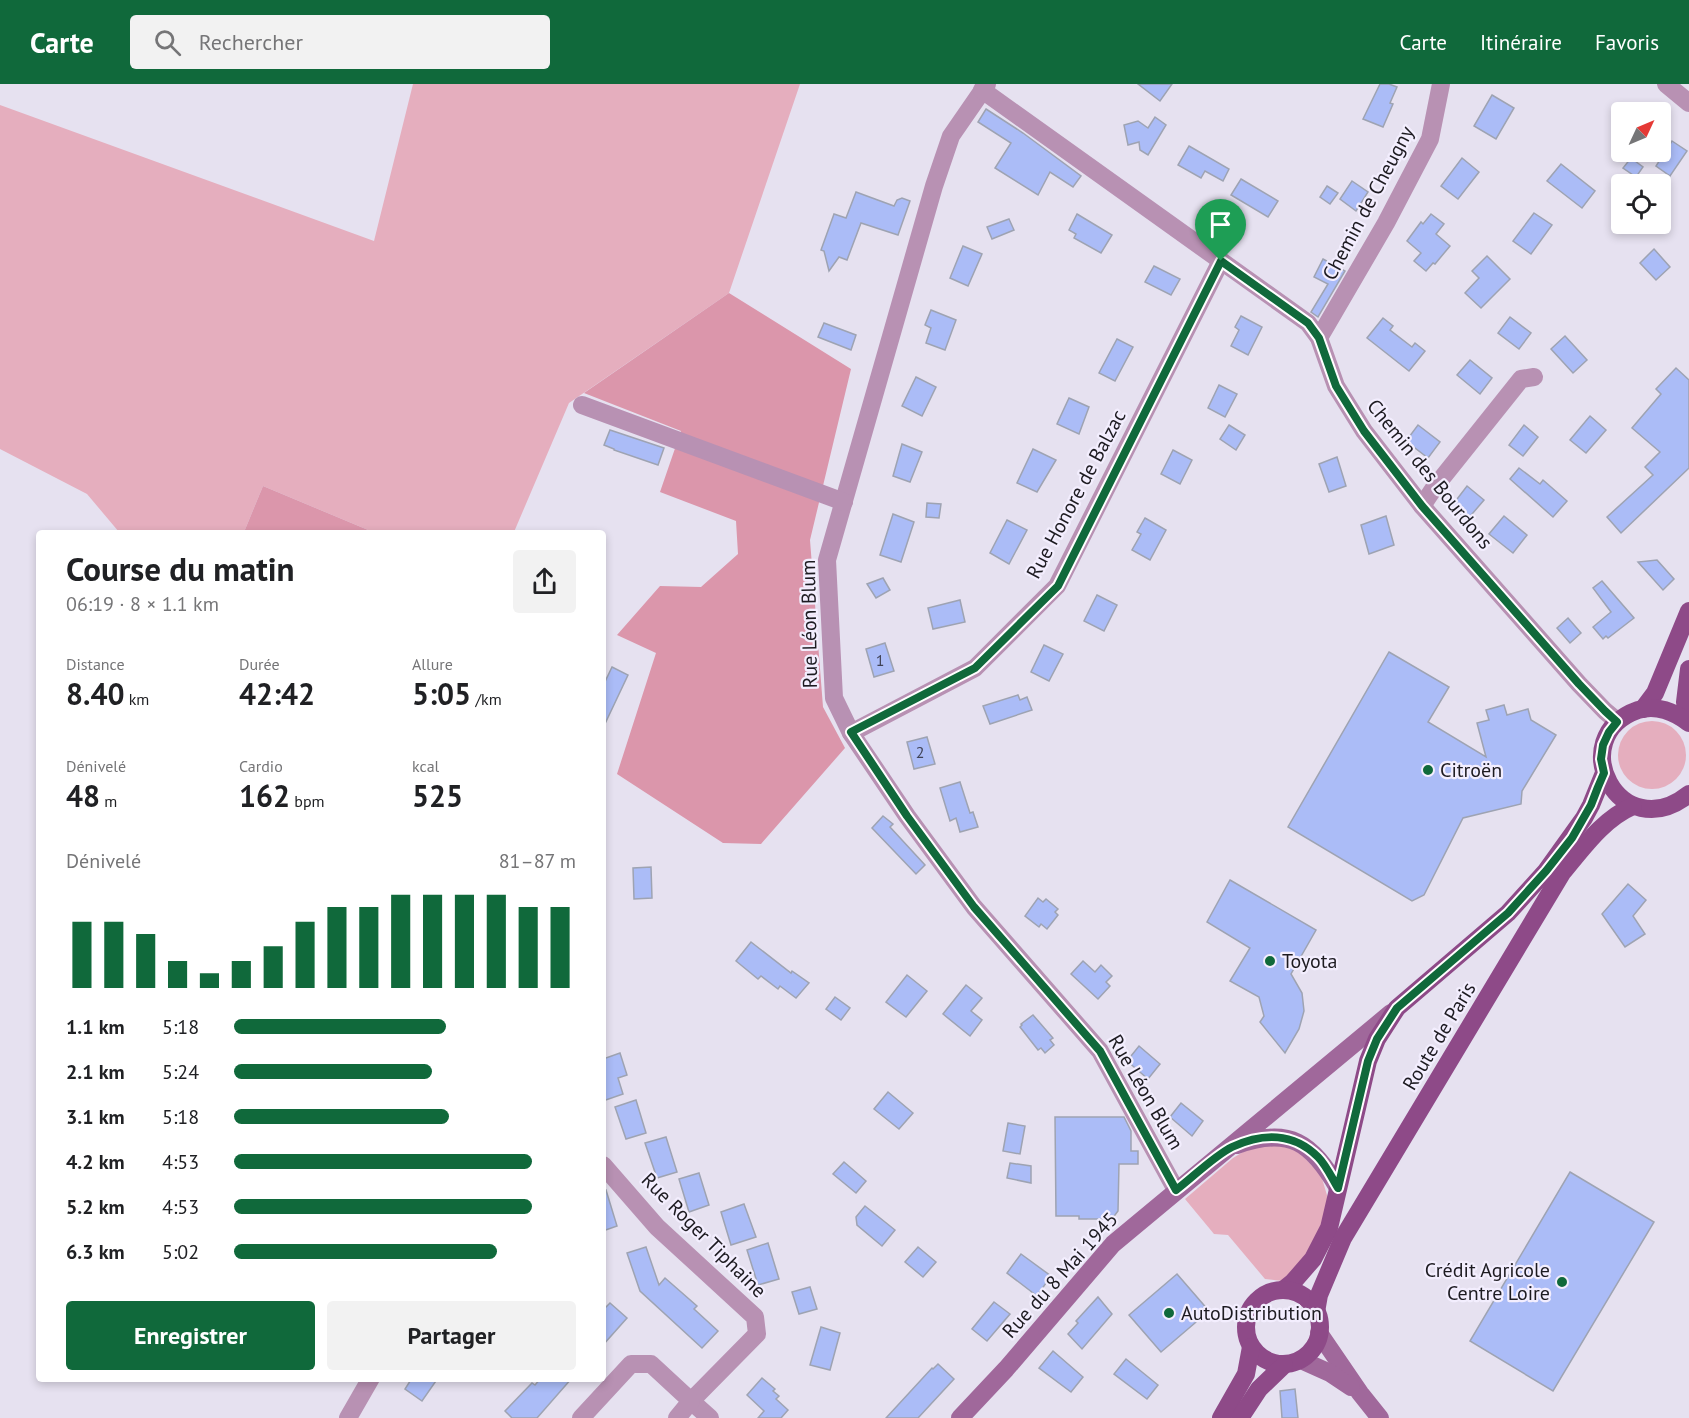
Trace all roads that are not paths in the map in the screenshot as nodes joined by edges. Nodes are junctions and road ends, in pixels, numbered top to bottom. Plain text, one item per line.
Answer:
1 (1441, 84) edge
2 (1666, 84) edge
3 (984, 87) edge
4 (1689, 103) edge
5 (1221, 261) junction
6 (1319, 338) junction
7 (1534, 377) dead end
8 (582, 405) dead end
9 (844, 502) junction
10 (1422, 506) junction
11 (1689, 611) edge
12 (1689, 669) edge
13 (1643, 708) junction
14 (1617, 722) junction
15 (1689, 723) edge
16 (851, 732) junction
17 (1604, 773) junction
18 (1689, 794) edge
19 (1633, 806) junction
20 (1397, 1008) junction
21 (1230, 1148) junction
22 (606, 1168) edge
23 (1338, 1188) junction
24 (1176, 1190) junction
25 (1283, 1290) junction
26 (1316, 1312) junction
27 (1319, 1333) junction
28 (1251, 1347) junction
29 (1292, 1362) junction
30 (369, 1382) edge
31 (1360, 1393) junction
32 (691, 1401) junction
33 (348, 1418) edge
34 (581, 1418) edge
35 (676, 1418) edge
36 (710, 1418) edge
37 (960, 1418) edge
38 (1221, 1418) edge
39 (1240, 1418) edge
40 (1380, 1418) edge

1 - 6 street, Chemin de Cheugny
2 - 4 street
3 - 5 street, Chemin des Bourdons
3 - 9 street, Rue Léon Blum
5 - 6 street, Chemin des Bourdons
5 - 16 street, Rue Honore de Balzac
6 - 10 street, Chemin des Bourdons
7 - 10 street
8 - 9 street
9 - 16 street, Rue Léon Blum
10 - 14 street, Chemin des Bourdons
11 - 13 main road
12 - 15 main road
13 - 14 main road
13 - 15 main road
14 - 17 main road
16 - 24 street, Rue Léon Blum
17 - 19 main road
17 - 20 main road, Route de Paris
18 - 19 main road
19 - 26 main road, Route de Paris
20 - 21 street, Route de Paris
20 - 23 main road, Route de Paris
21 - 23 street
21 - 24 street, Rue du 8 Mai 1945
22 - 32 street, Rue Roger Tiphaine
23 - 25 main road, Route de Paris
24 - 37 street, Rue du 8 Mai 1945
25 - 26 main road
25 - 28 main road
26 - 27 main road
27 - 29 main road
27 - 31 street
28 - 29 main road
28 - 38 main road
29 - 31 street
29 - 39 main road
30 - 33 street
31 - 40 street
32 - 34 street
32 - 35 street
32 - 36 street

